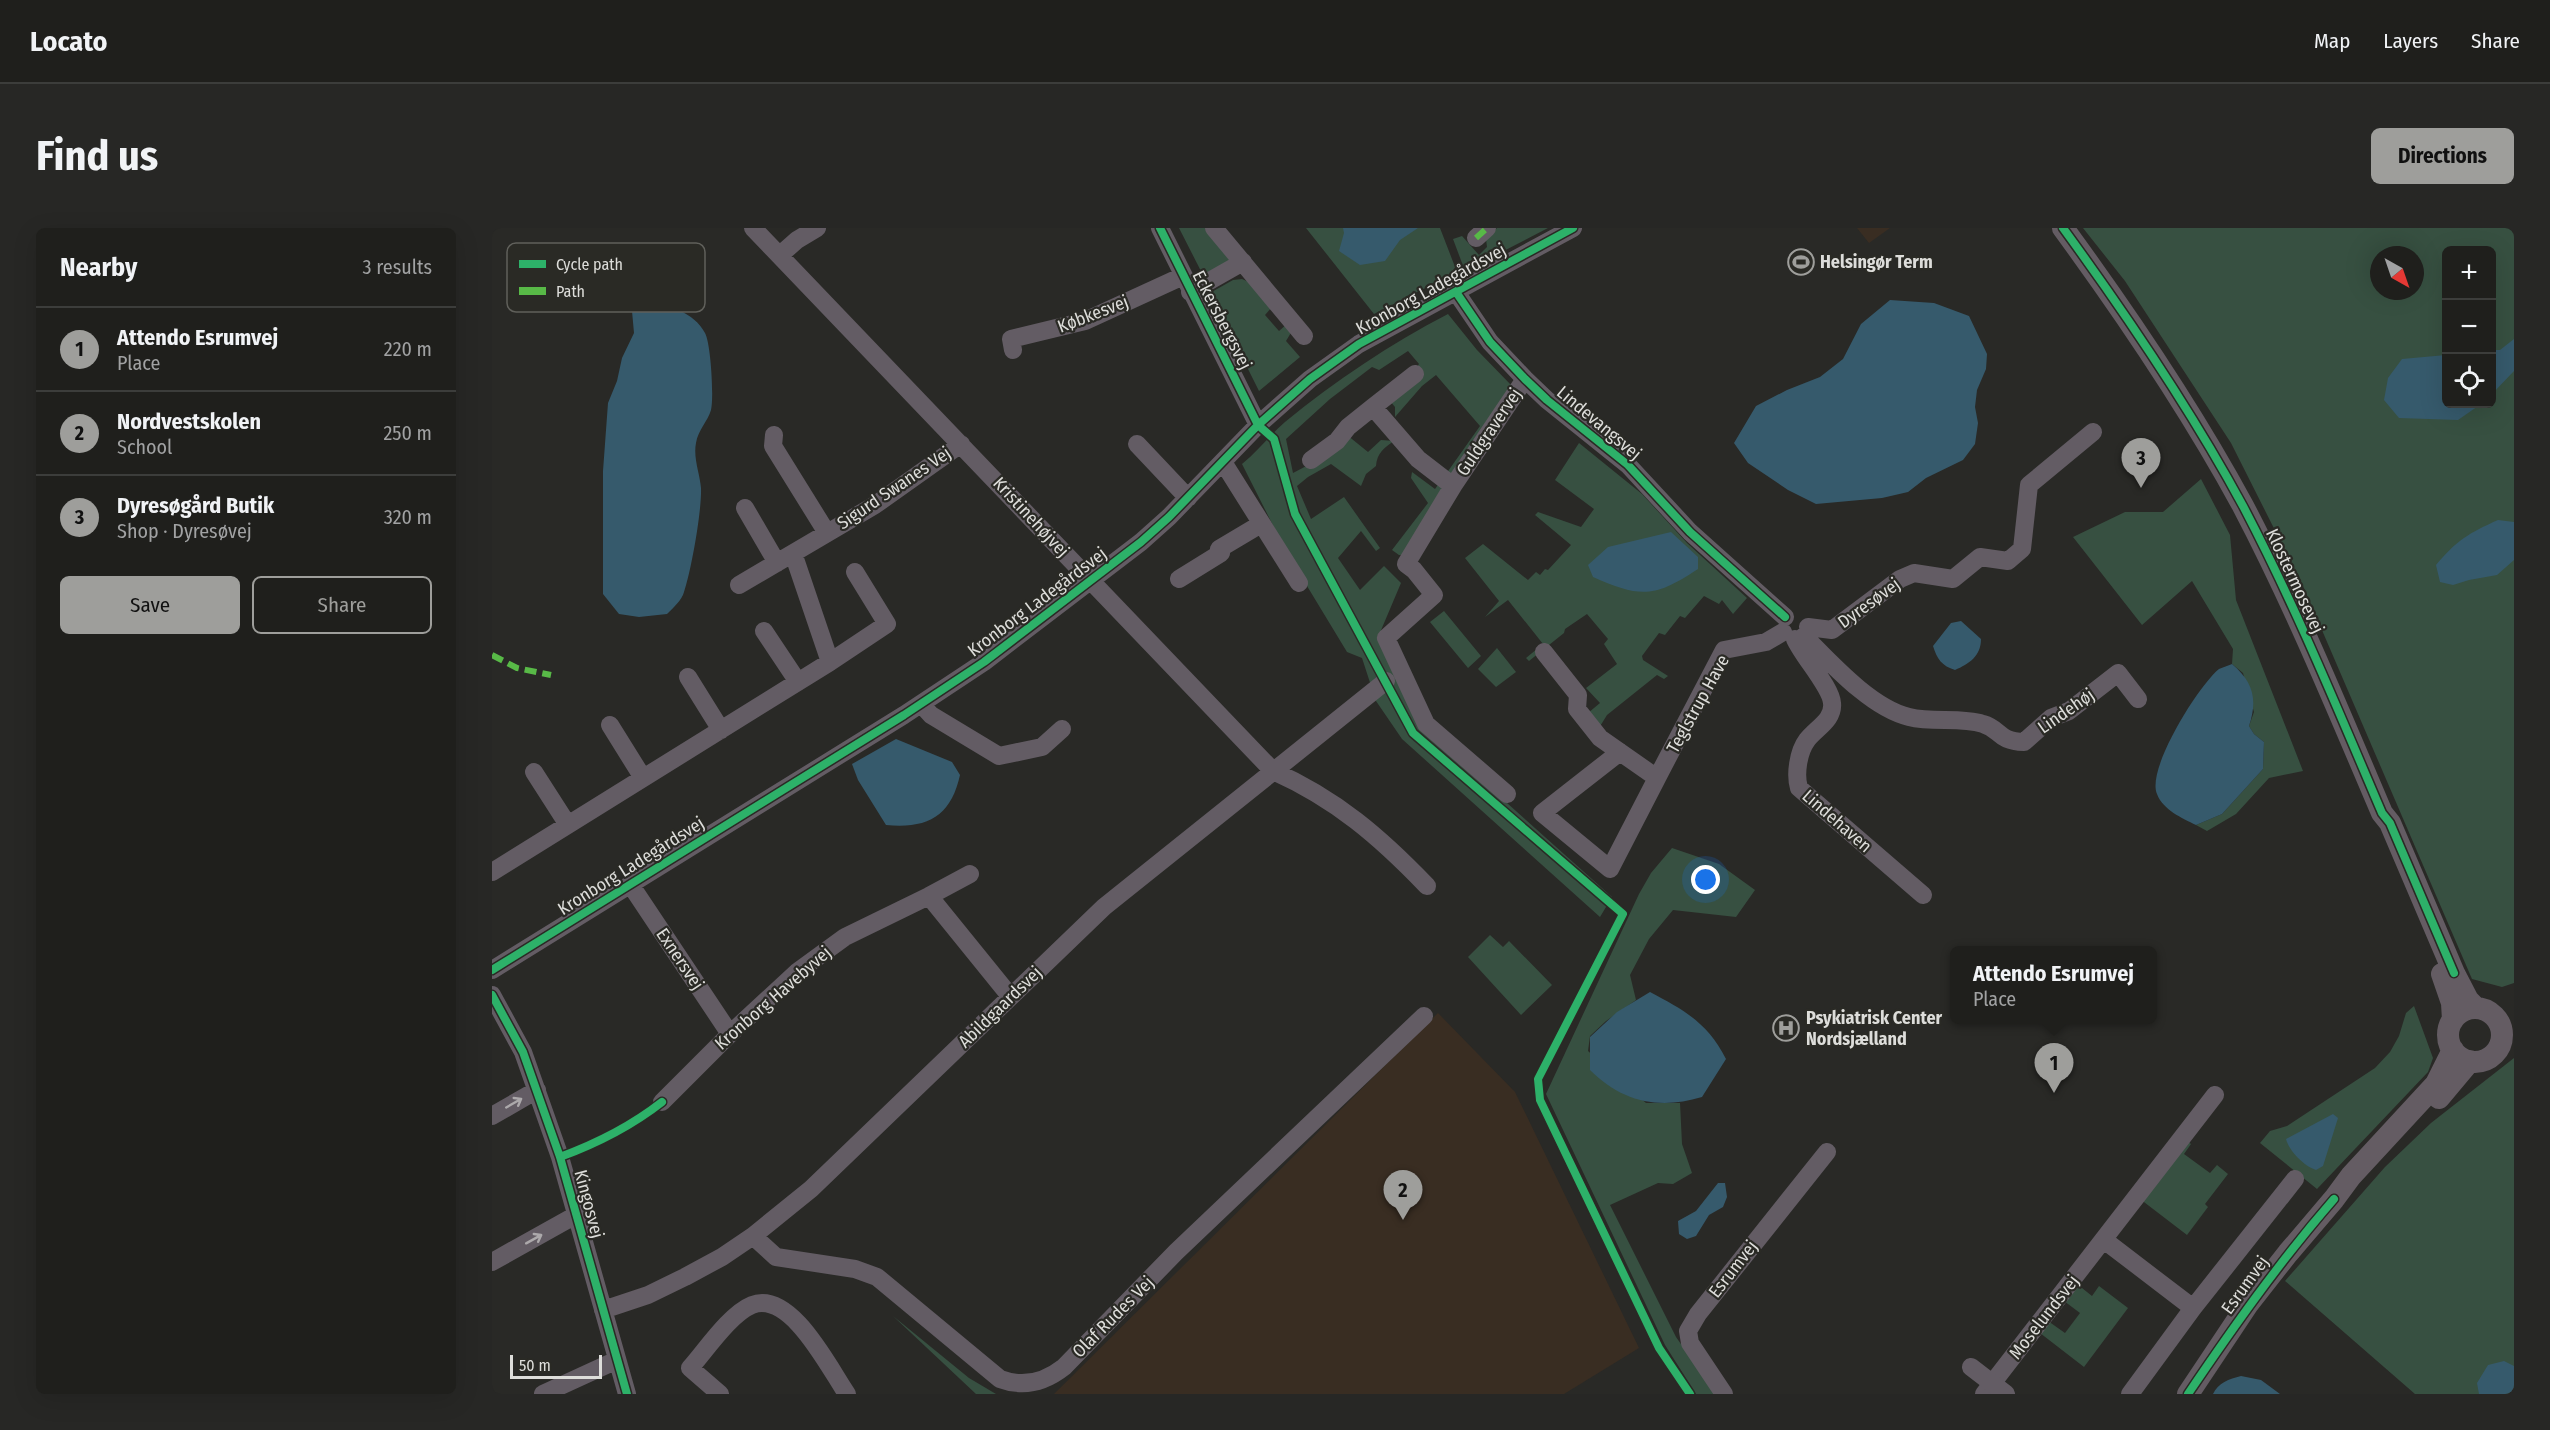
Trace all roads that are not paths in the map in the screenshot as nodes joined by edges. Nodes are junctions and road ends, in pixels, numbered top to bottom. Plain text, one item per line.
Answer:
1 (753, 228) edge
2 (817, 228) edge
3 (1160, 228) edge
4 (1214, 228) edge
5 (1573, 228) edge
6 (2063, 228) edge
7 (780, 255) junction
8 (1243, 262) junction
9 (1187, 284) junction
10 (1455, 292) junction
11 (1304, 336) dead end
12 (1013, 350) dead end
13 (1415, 374) dead end
14 (1525, 379) junction
15 (1373, 406) junction
16 (1258, 425) junction
17 (2093, 432) dead end
18 (774, 435) dead end
19 (961, 444) junction
20 (1137, 444) dead end
21 (1311, 460) dead end
22 (1223, 462) junction
23 (1453, 486) junction
24 (1188, 498) junction
25 (745, 508) dead end
26 (1261, 524) junction
27 (826, 533) junction
28 (793, 553) junction
29 (777, 563) junction
30 (855, 572) dead end
31 (1179, 579) dead end
32 (1092, 581) junction
33 (1299, 584) dead end
34 (739, 585) dead end
35 (1795, 630) junction
36 (764, 631) dead end
37 (1544, 652) dead end
38 (830, 662) junction
39 (688, 677) dead end
40 (1386, 681) dead end
41 (798, 682) junction
42 (2138, 699) dead end
43 (921, 704) junction
44 (1985, 724) joint
45 (610, 725) dead end
46 (1062, 729) dead end
47 (721, 730) junction
48 (1620, 752) junction
49 (1274, 771) junction
50 (534, 772) dead end
51 (643, 778) junction
52 (1657, 778) junction
53 (1507, 794) dead end
54 (2382, 813) junction
55 (568, 825) junction
56 (492, 872) edge
57 (970, 874) dead end
58 (630, 885) junction
59 (1427, 886) dead end
60 (1923, 895) dead end
61 (929, 896) junction
62 (492, 970) edge
63 (492, 995) edge
64 (1010, 996) junction
65 (1424, 1016) dead end
66 (2452, 1020) junction
67 (2500, 1022) edge
68 (730, 1034) junction
69 (2461, 1055) junction
70 (537, 1090) junction
71 (2215, 1095) dead end
72 (662, 1102) dead end
73 (492, 1116) edge
74 (1827, 1152) dead end
75 (2295, 1179) dead end
76 (576, 1215) junction
77 (753, 1236) junction
78 (2104, 1239) junction
79 (492, 1262) edge
80 (2193, 1308) junction
81 (603, 1310) junction
82 (617, 1360) junction
83 (1971, 1367) dead end
84 (543, 1394) edge
85 (627, 1394) edge
86 (720, 1394) edge
87 (847, 1394) edge
88 (1724, 1394) edge
89 (1984, 1394) edge
90 (2006, 1394) edge
91 (2130, 1394) edge
92 (2188, 1394) edge

1 - 7 street, Kristinehøjvej
2 - 7 street
3 - 9 street, Eckersbergsvej
4 - 8 street
5 - 10 street, Kronborg Ladegårdsvej
6 - 54 main road, Klostermosevej
7 - 19 street, Kristinehøjvej
8 - 9 street
8 - 11 street
9 - 12 street, Købkesvej
9 - 16 street, Eckersbergsvej
10 - 14 street, Lindevangsvej
10 - 16 street, Kronborg Ladegårdsvej
13 - 15 street
14 - 23 street, Guldgravervej
14 - 35 street, Lindevangsvej
15 - 21 street
15 - 23 street, Guldgravervej
16 - 22 street, Kronborg Ladegårdsvej
17 - 35 street, Dyresøvej
18 - 27 street, Sigurd Swanes Vej
19 - 27 street, Sigurd Swanes Vej
19 - 32 street, Kristinehøjvej
20 - 24 street
22 - 24 street, Kronborg Ladegårdsvej
22 - 26 street
23 - 53 street, Guldgravervej
24 - 32 street, Kronborg Ladegårdsvej
25 - 29 street
26 - 31 street
26 - 33 street
27 - 28 street, Sigurd Swanes Vej
28 - 29 street, Sigurd Swanes Vej
28 - 38 street
29 - 34 street, Sigurd Swanes Vej
30 - 38 street
32 - 43 street, Kronborg Ladegårdsvej
32 - 49 street, Kristinehøjvej
35 - 44 street, Lindevangsvej
35 - 52 street, Teglstrup Have
35 - 60 street, Lindehaven
36 - 41 street
37 - 48 street
38 - 41 street
39 - 47 street
40 - 49 street, Abildgaardsvej
41 - 47 street
42 - 44 street, Lindehøj
43 - 46 street
43 - 58 street, Kronborg Ladegårdsvej
45 - 51 street
47 - 51 street
48 - 52 street
48 - 52 street, Teglstrup Have
49 - 59 street, Kristinehøjvej
49 - 64 street, Abildgaardsvej
50 - 55 street
51 - 55 street
54 - 66 main road, Klostermosevej
54 - 67 main road, Klostermosevej
55 - 56 street
57 - 61 street, Kronborg Havebyvej
58 - 62 street, Kronborg Ladegårdsvej
58 - 68 street, Exnersvej
61 - 64 street
61 - 68 street, Kronborg Havebyvej
63 - 70 street, Kingosvej
64 - 77 street, Abildgaardsvej
65 - 77 street, Olaf Rudes Vej
66 - 67 main road
66 - 69 main road
67 - 69 main road
68 - 72 street, Kronborg Havebyvej
69 - 92 main road, Esrumvej
73 -> 70 street
70 - 76 street, Kingosvej
71 - 78 street, Moselundsvej
74 - 88 street, Esrumvej
75 - 80 street
79 -> 76 street
76 - 81 street, Kingosvej
77 - 81 street, Abildgaardsvej
78 - 80 street
78 - 89 street, Moselundsvej
80 - 91 street
81 - 82 street, Kingosvej
82 - 84 street
82 - 85 street, Kingosvej
83 - 90 street, bridge
86 - 87 street

